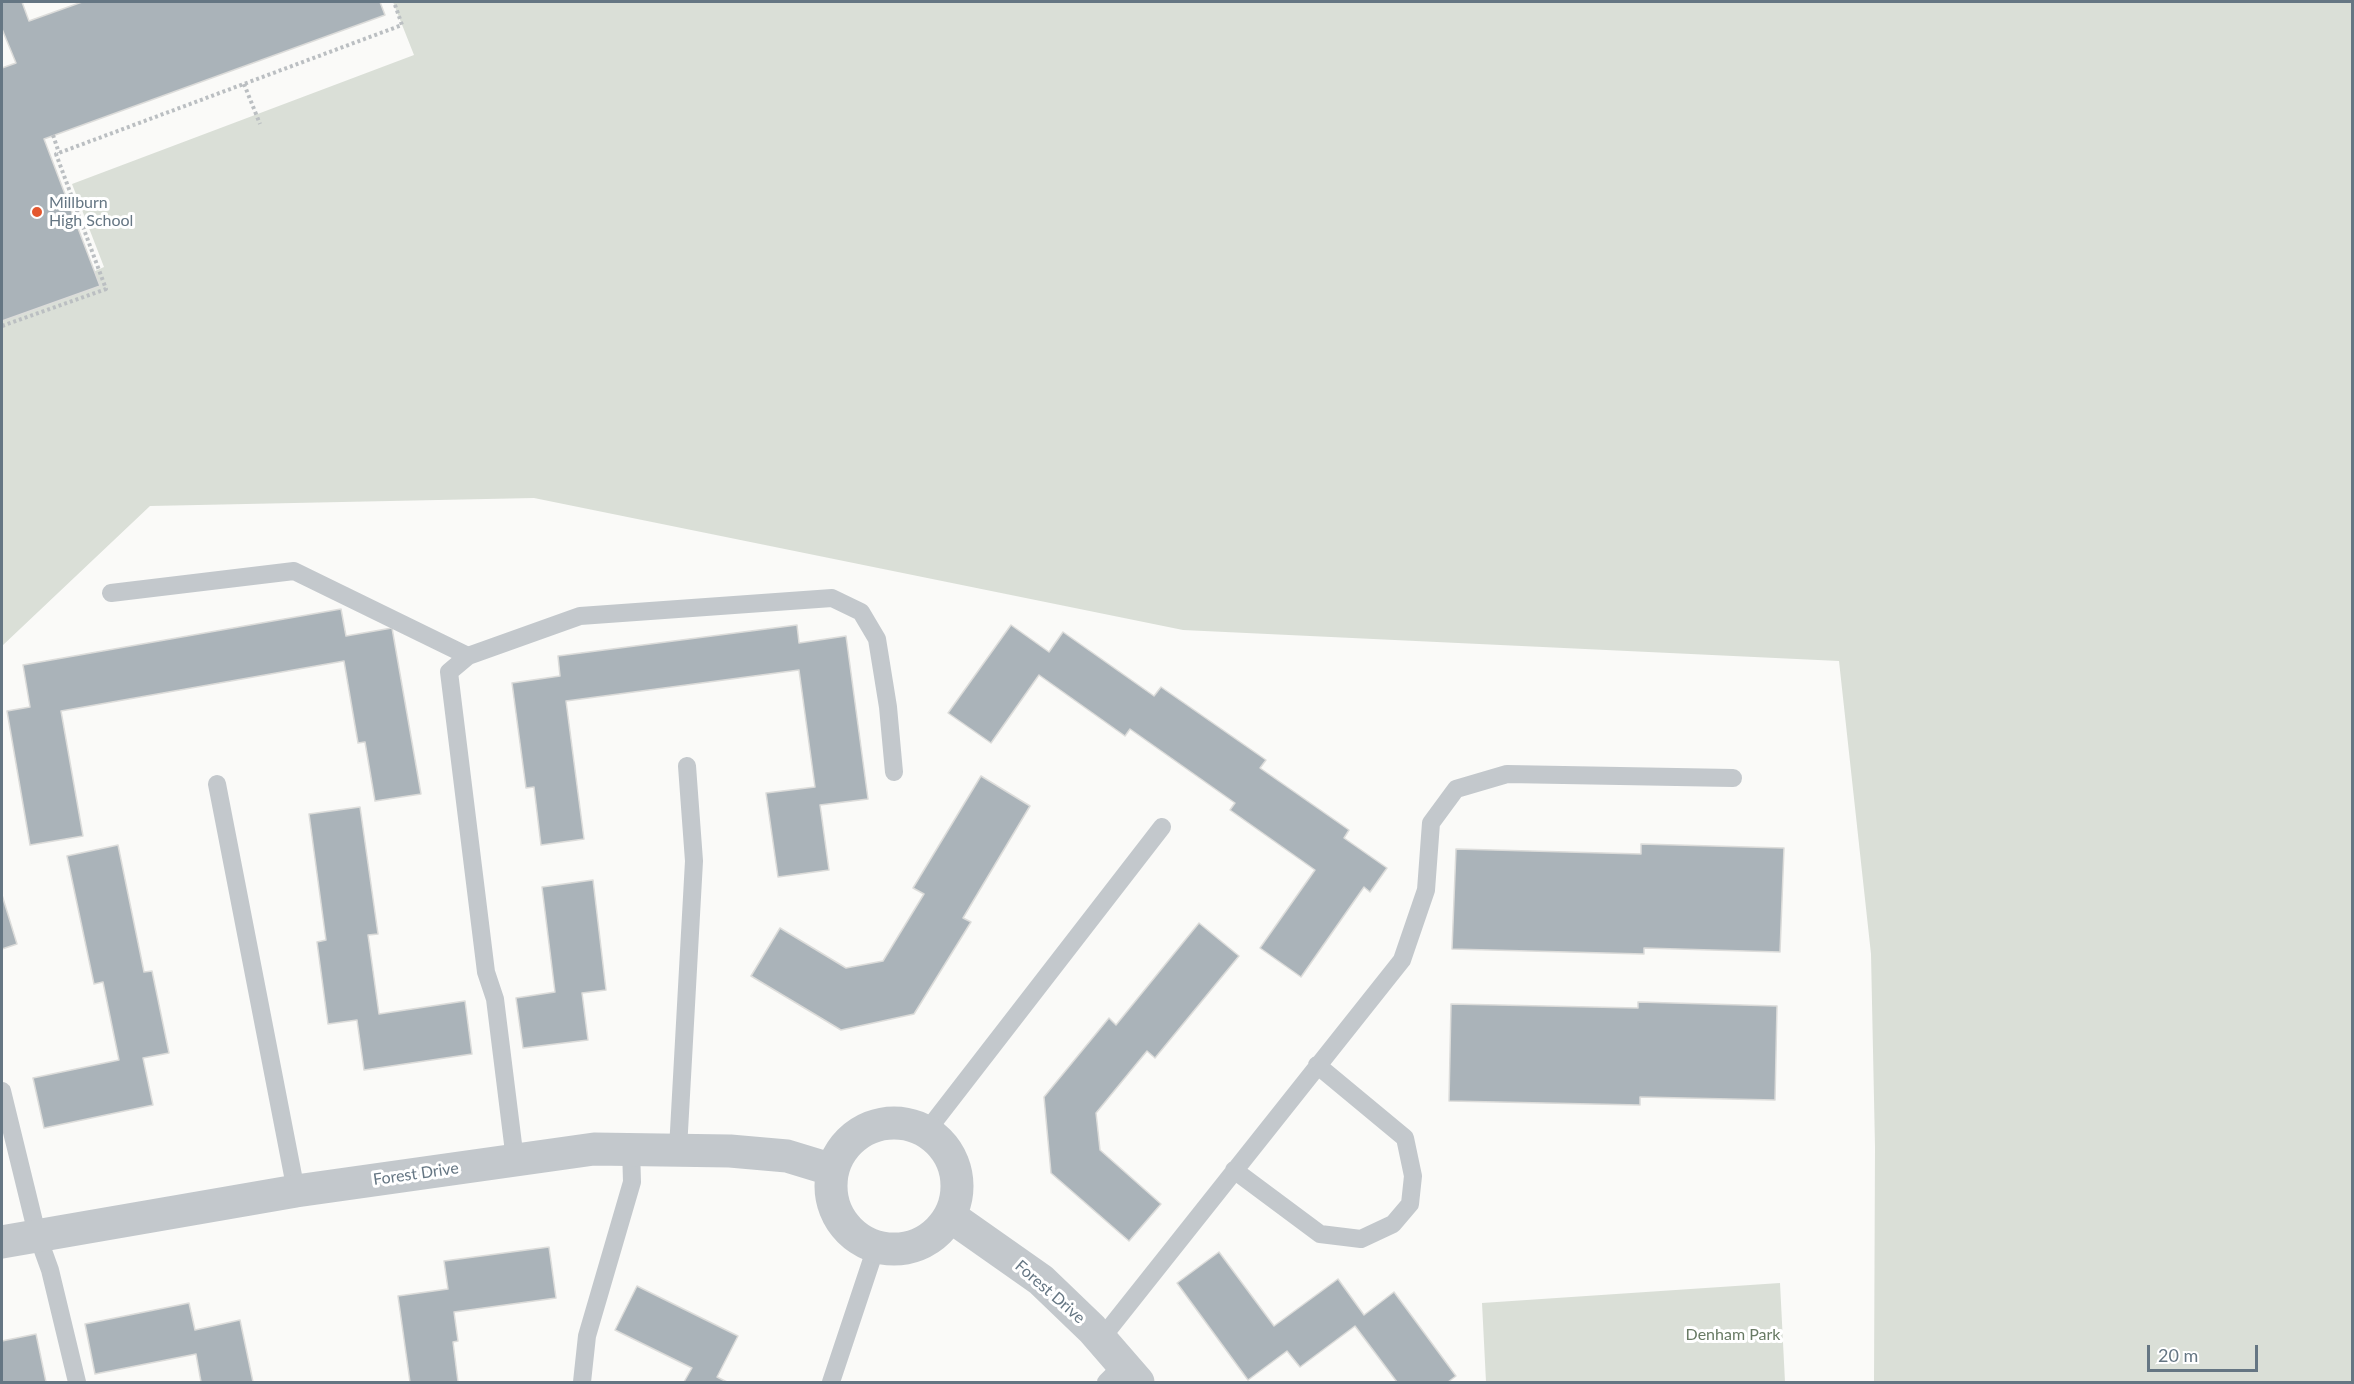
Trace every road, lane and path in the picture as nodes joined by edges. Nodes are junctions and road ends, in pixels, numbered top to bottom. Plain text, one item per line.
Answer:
1 (394, 2) edge
2 (244, 84) junction
3 (260, 124) dead end
4 (52, 135) dead end
5 (59, 153) junction
6 (2, 326) edge
7 (111, 593) dead end
8 (468, 656) junction
9 (687, 766) dead end
10 (894, 772) dead end
11 (1733, 778) dead end
12 (217, 784) dead end
13 (1162, 826) dead end
14 (1317, 1065) junction
15 (2, 1090) edge
16 (926, 1132) junction
17 (631, 1148) junction
18 (678, 1149) junction
19 (515, 1160) junction
20 (833, 1170) junction
21 (1234, 1170) junction
22 (296, 1191) junction
23 (950, 1216) junction
24 (37, 1234) junction
25 (2, 1242) edge
26 (876, 1247) junction
27 (1101, 1339) junction
28 (1122, 1377) edge
29 (77, 1383) edge
30 (582, 1383) edge
31 (831, 1383) edge

1 - 2 path
2 - 3 path
2 - 5 path
4 - 5 path
5 - 6 path
7 - 8 lane
8 - 10 lane
8 - 19 lane
9 - 18 lane
11 - 14 lane
12 - 22 lane
13 - 16 lane
14 - 21 lane
14 - 21 lane
15 - 24 lane
16 - 20 street
16 - 23 street
17 - 18 street, Forest Drive
17 - 19 street, Forest Drive
17 - 30 lane
18 - 20 street, Forest Drive
19 - 22 street, Forest Drive
20 - 26 street
21 - 27 lane
22 - 24 street, Forest Drive
23 - 26 street
23 - 27 street, Forest Drive
24 - 25 street, Forest Drive
24 - 29 lane
26 - 31 lane
27 - 28 street, Forest Drive

